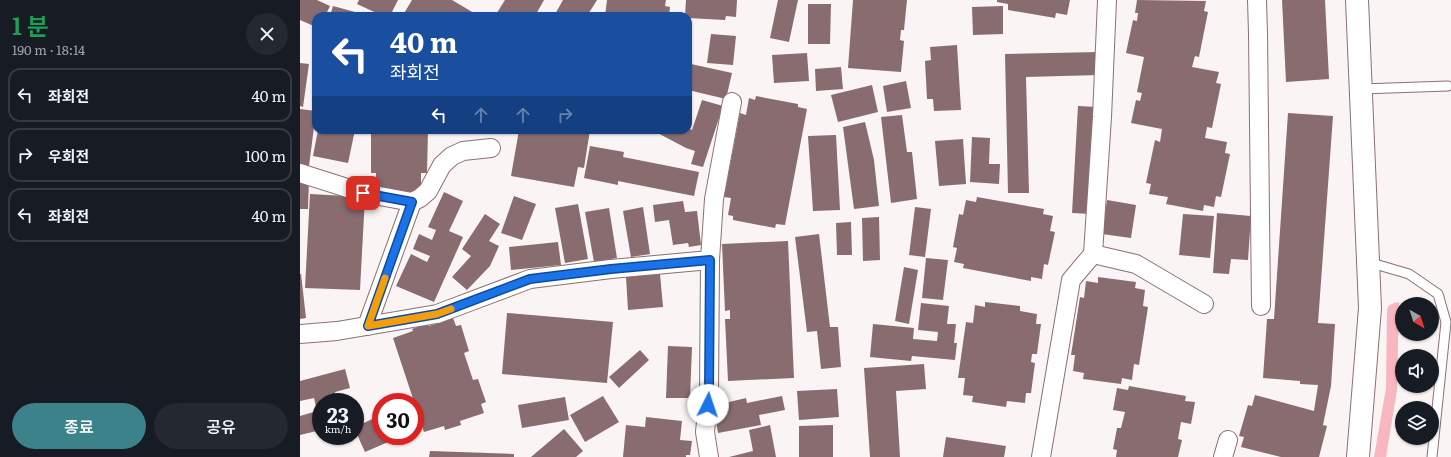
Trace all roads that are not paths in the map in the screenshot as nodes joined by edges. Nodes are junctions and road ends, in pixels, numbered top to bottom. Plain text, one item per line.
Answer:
1 (1107, 0) edge
2 (1256, 0) edge
3 (1357, 0) edge
4 (1448, 86) dead end
5 (1361, 89) junction
6 (732, 102) dead end
7 (491, 148) dead end
8 (300, 174) edge
9 (412, 202) junction
10 (1093, 254) junction
11 (710, 260) junction
12 (1368, 262) junction
13 (1204, 304) dead end
14 (1261, 306) dead end
15 (368, 326) junction
16 (300, 334) edge
17 (1228, 440) dead end
18 (709, 457) edge
19 (1041, 457) edge
20 (1223, 457) edge
21 (1358, 457) edge
22 (1432, 457) edge

1 - 10 street
2 - 14 street
3 - 5 street
4 - 5 lane
5 - 12 street
6 - 11 street
7 - 9 street
8 - 9 street
9 - 15 street
10 - 13 street
10 - 19 street
11 - 15 street
11 - 18 street
12 - 21 street
12 - 22 lane
15 - 16 street
17 - 20 street

